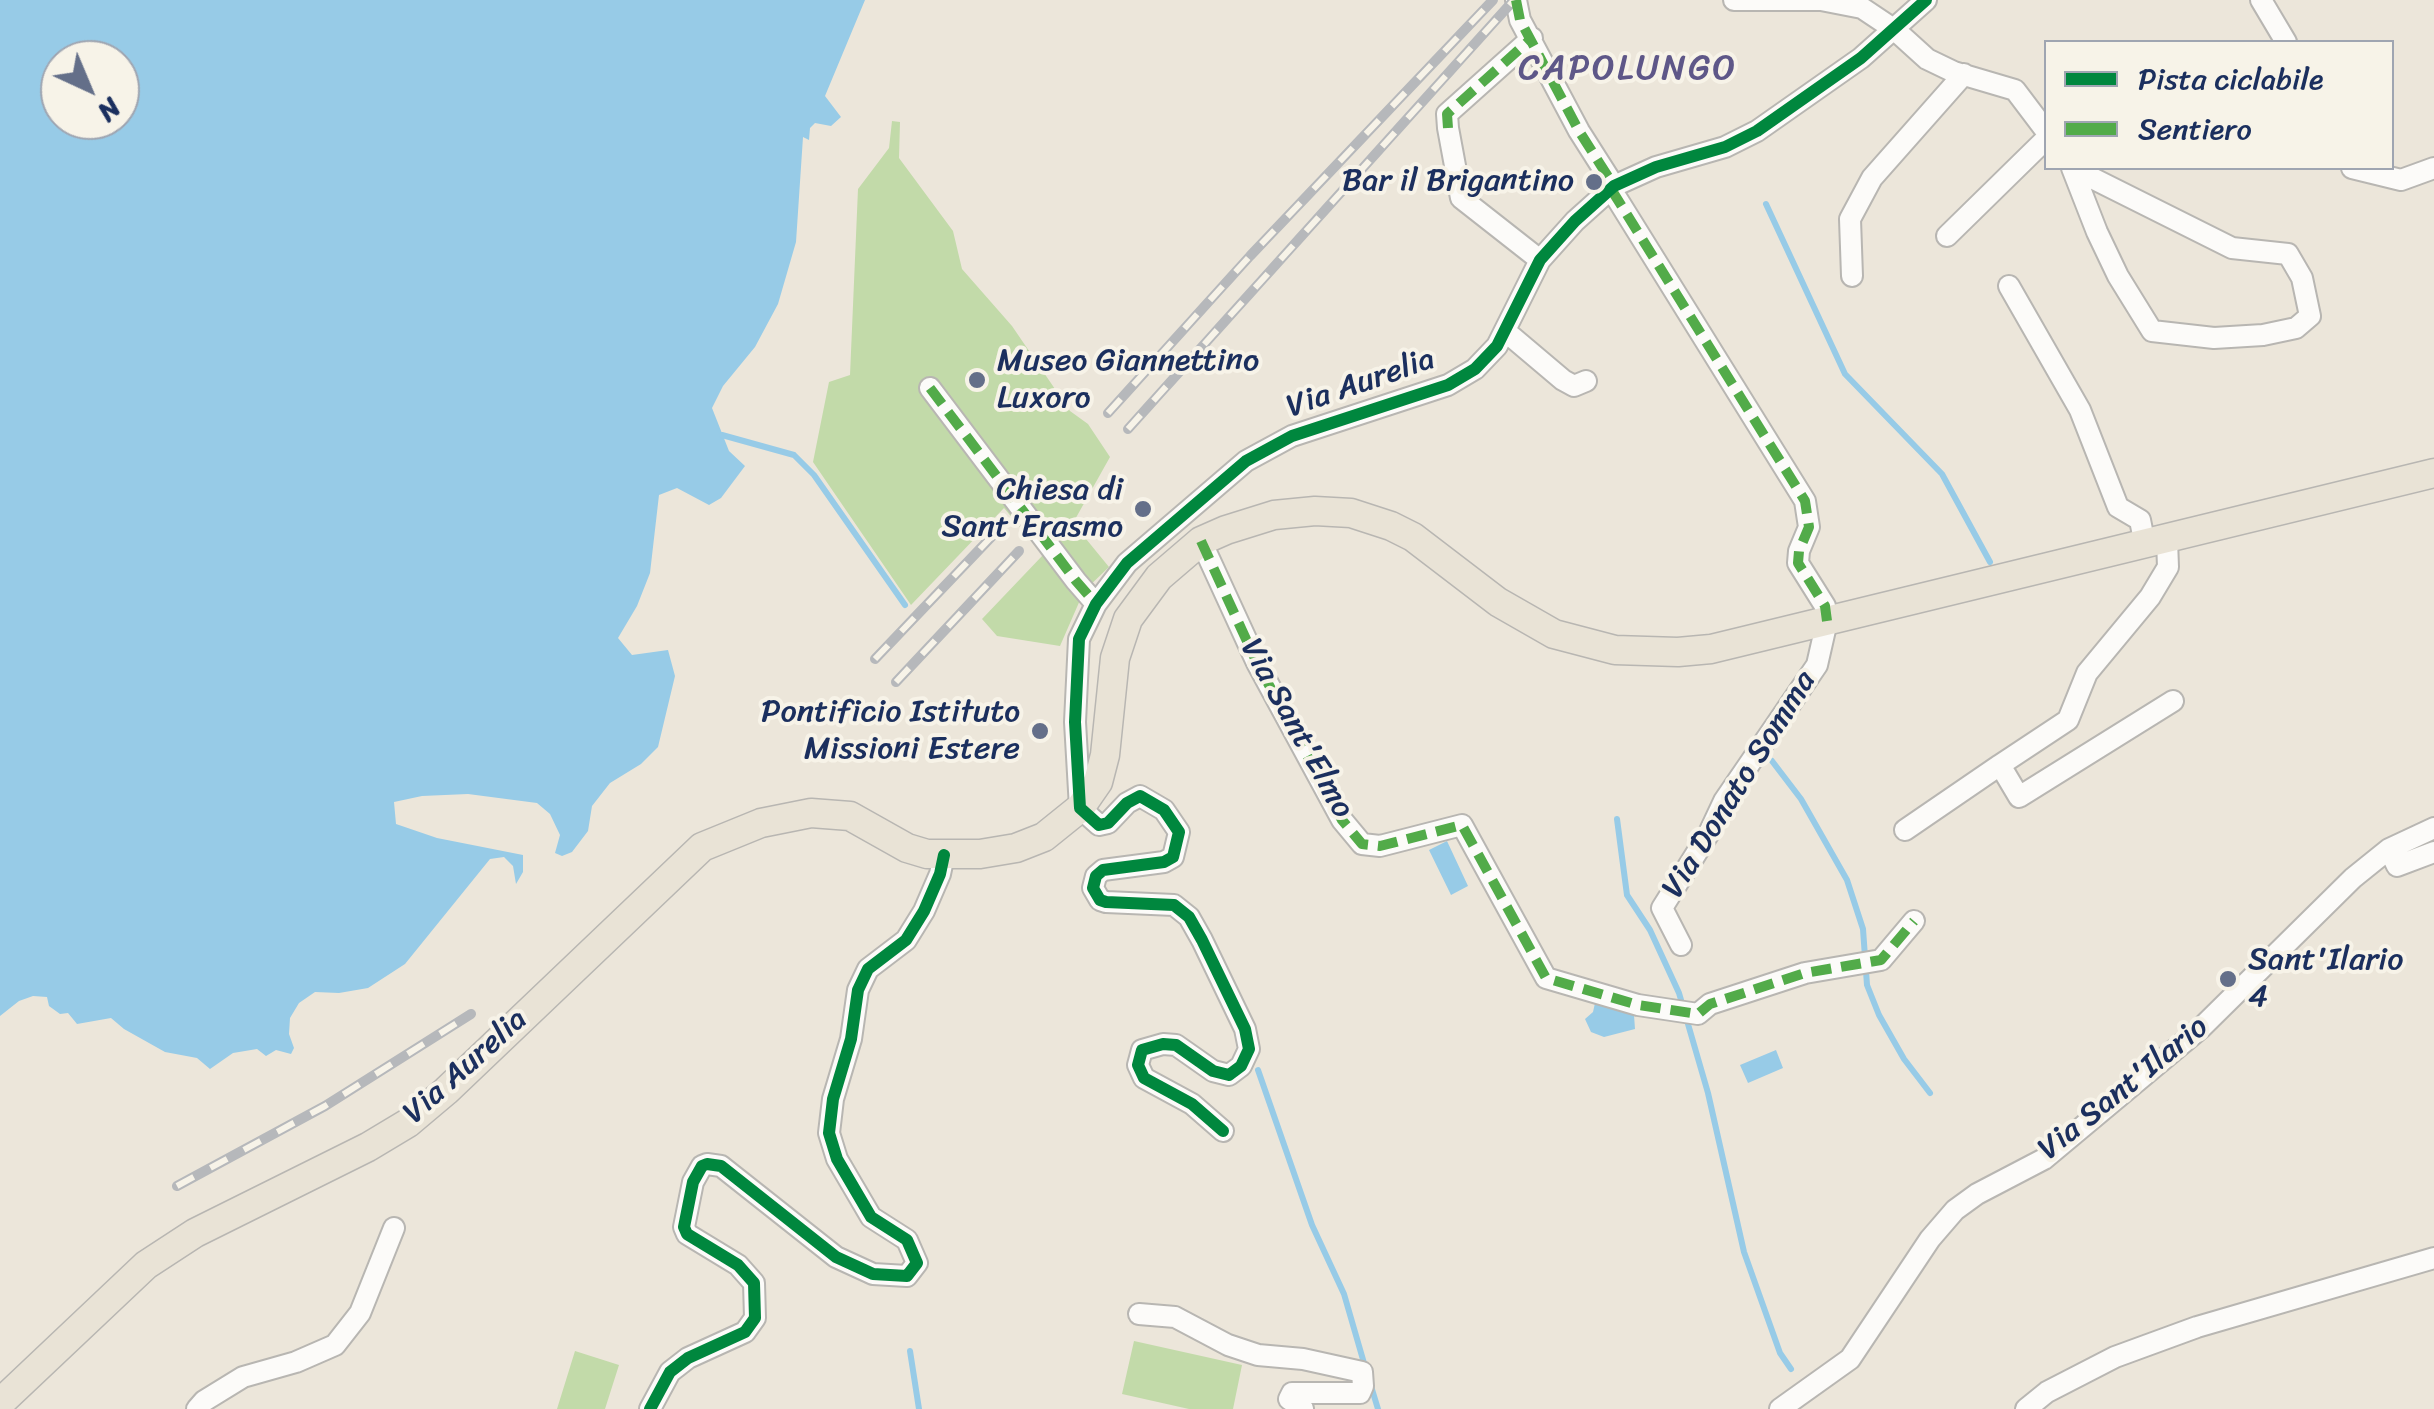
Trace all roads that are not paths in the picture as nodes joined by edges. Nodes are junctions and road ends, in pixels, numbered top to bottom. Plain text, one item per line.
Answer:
1 (1516, 0) edge
2 (1734, 0) edge
3 (1926, 0) edge
4 (2262, 0) edge
5 (1895, 30) junction
6 (1532, 38) junction
7 (2285, 40) edge
8 (1964, 74) junction
9 (2044, 129) edge
10 (2044, 141) edge
11 (2434, 168) edge
12 (2074, 170) edge
13 (2077, 170) edge
14 (2360, 170) edge
15 (1612, 188) junction
16 (1946, 236) dead end
17 (1540, 260) junction
18 (1852, 276) dead end
19 (2009, 286) dead end
20 (1505, 331) junction
21 (1586, 381) dead end
22 (930, 388) dead end
23 (2434, 473) edge
24 (1201, 541) junction
25 (2156, 542) junction
26 (1096, 604) junction
27 (1827, 621) junction
28 (2173, 700) dead end
29 (2000, 765) junction
30 (1080, 808) junction
31 (2434, 828) edge
32 (1905, 830) dead end
33 (2388, 849) junction
34 (2434, 852) edge
35 (944, 855) junction
36 (1914, 921) dead end
37 (1681, 944) dead end
38 (1224, 1132) dead end
39 (394, 1228) dead end
40 (2434, 1258) edge
41 (1138, 1314) dead end
42 (3, 1396) edge
43 (197, 1409) edge
44 (650, 1409) edge
45 (1303, 1409) edge
46 (1780, 1409) edge
47 (2026, 1409) edge

1 - 6 street
2 - 5 street
3 - 5 street, Via Aurelia
4 - 7 street
5 - 8 street
5 - 15 street, Via Aurelia
6 - 15 street
6 - 17 street
8 - 9 street
8 - 18 street
10 - 16 street
11 - 14 street
12 - 13 street
15 - 17 street, Via Aurelia
15 - 27 street
17 - 20 street, Via Aurelia
19 - 25 street
20 - 21 street
20 - 26 street, Via Aurelia
22 - 26 street
23 - 25 main road, Via Donato Somma
24 - 27 main road, Via Donato Somma
24 - 30 main road, Via Donato Somma
24 - 36 street, Via Sant'Elmo
25 - 27 main road, Via Donato Somma
25 - 29 street
26 - 30 street, Via Aurelia
27 - 37 street, Via Donato Somma
28 - 29 street
29 - 32 street
30 - 35 main road, Via Aurelia
30 - 38 street
31 - 33 street, Via Sant'Ilario
33 - 34 street
33 - 46 street, Via Sant'Ilario
35 - 42 main road, Via Aurelia
35 - 44 street
39 - 43 street
40 - 47 street
41 - 45 street

